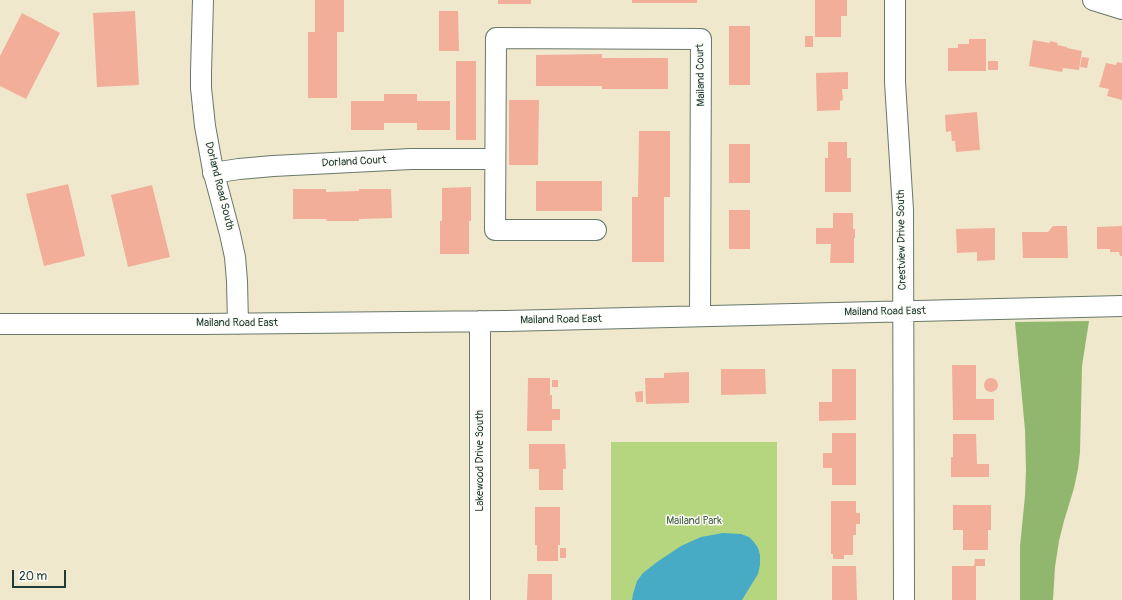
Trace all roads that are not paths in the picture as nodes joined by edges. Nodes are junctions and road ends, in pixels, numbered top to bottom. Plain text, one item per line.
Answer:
1 (202, 0) edge
2 (895, 0) edge
3 (1092, 0) edge
4 (1122, 9) edge
5 (495, 159) junction
6 (213, 173) junction
7 (596, 230) dead end
8 (1122, 306) edge
9 (903, 312) junction
10 (700, 316) junction
11 (480, 321) junction
12 (0, 324) edge
13 (238, 324) junction
14 (480, 600) edge
15 (904, 600) edge

1 - 6 street, Dorland Road South
2 - 9 street, Crestview Drive South
3 - 4 street
5 - 6 street, Dorland Court
5 - 7 street
5 - 10 street, Mailand Court
6 - 13 street, Dorland Road South
8 - 9 street, Mailand Road East
9 - 10 street, Mailand Road East
9 - 15 street, Crestview Drive South
10 - 11 street, Mailand Road East
11 - 13 street, Mailand Road East
11 - 14 street, Lakewood Drive South
12 - 13 street, Mailand Road East

